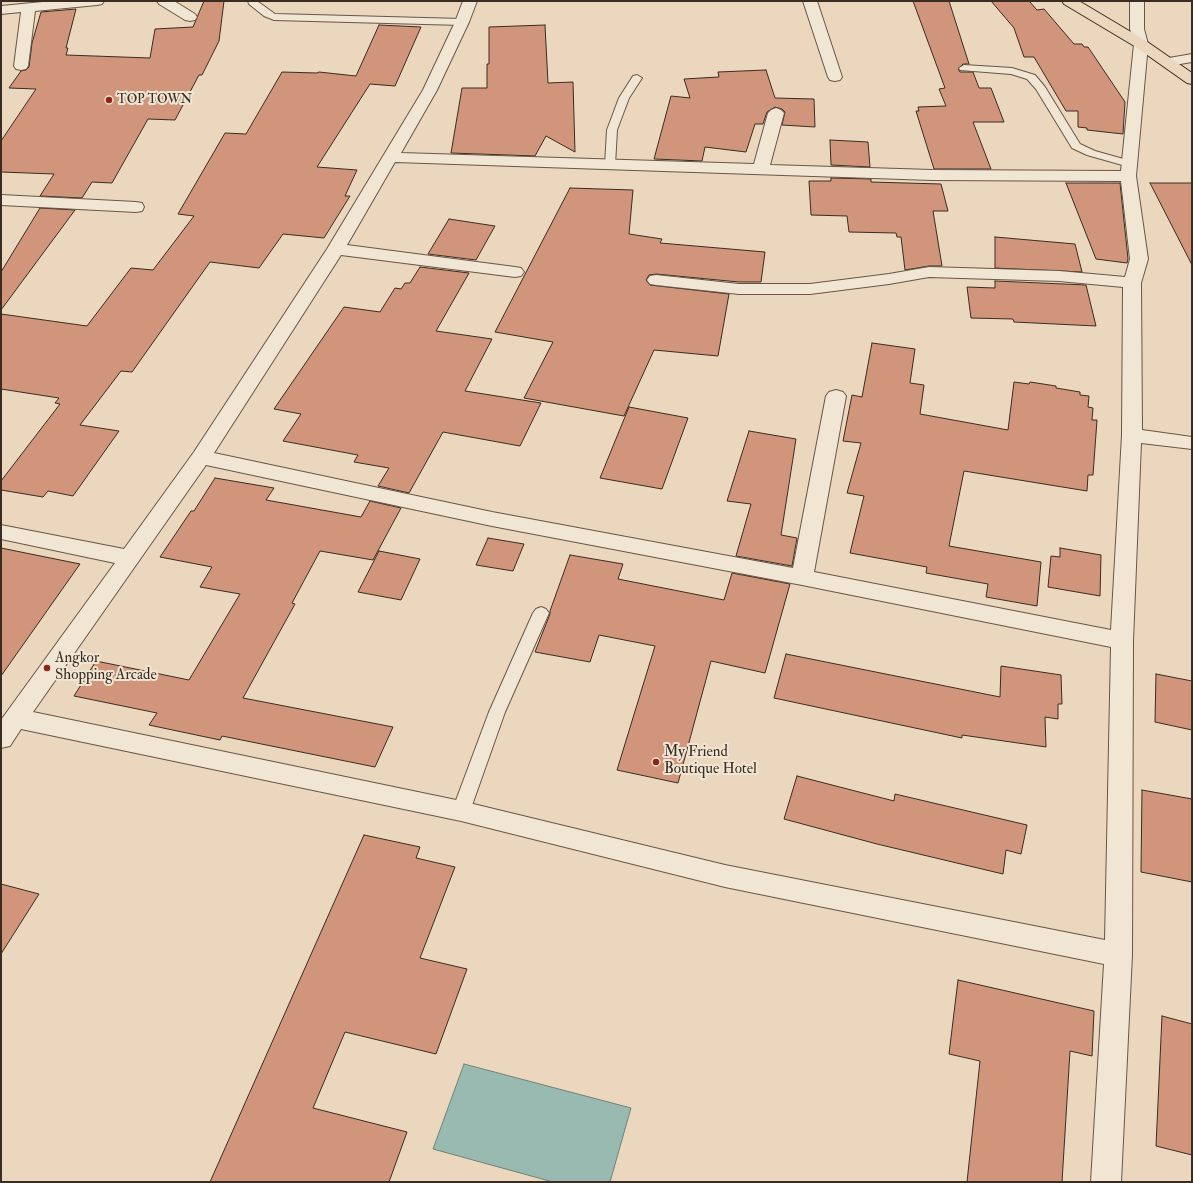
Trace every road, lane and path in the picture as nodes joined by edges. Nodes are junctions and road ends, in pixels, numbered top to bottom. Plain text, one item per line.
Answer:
1 (93, 1) edge
2 (164, 1) edge
3 (470, 1) edge
4 (810, 1) edge
5 (1069, 1) edge
6 (1137, 1) edge
7 (252, 2) dead end
8 (23, 6) edge
9 (1, 10) edge
10 (190, 17) dead end
11 (462, 22) junction
12 (1141, 44) junction
13 (1192, 58) edge
14 (1168, 62) junction
15 (21, 66) dead end
16 (964, 68) dead end
17 (835, 77) dead end
18 (637, 78) dead end
19 (1192, 80) edge
20 (776, 113) dead end
21 (391, 157) junction
22 (610, 165) junction
23 (761, 168) junction
24 (1129, 170) junction
25 (1, 200) edge
26 (136, 207) dead end
27 (336, 249) junction
28 (515, 272) dead end
29 (656, 280) dead end
30 (1132, 283) junction
31 (836, 396) dead end
32 (1132, 435) junction
33 (1192, 442) edge
34 (201, 456) junction
35 (1, 532) edge
36 (129, 558) junction
37 (802, 577) junction
38 (542, 613) dead end
39 (1122, 641) junction
40 (8, 729) edge
41 (461, 811) junction
42 (1118, 955) junction
43 (1106, 1182) edge

1 - 8 street
2 - 10 street
3 - 11 street
4 - 17 street
5 - 12 highway
6 - 12 street
7 - 11 lane
8 - 9 street
8 - 15 street
11 - 21 street
12 - 14 highway
12 - 24 street
13 - 14 street
14 - 19 highway
16 - 24 lane
18 - 22 lane
20 - 23 street
21 - 22 street
21 - 27 street
22 - 23 street
23 - 24 street
24 - 30 street
25 - 26 street
27 - 28 street
27 - 34 street
29 - 30 street
30 - 32 street
31 - 37 street
32 - 33 street
32 - 39 street
34 - 36 street
34 - 37 street
35 - 36 street
36 - 40 street
37 - 39 street
38 - 41 lane
39 - 42 street
40 - 41 street
41 - 42 street
42 - 43 street

